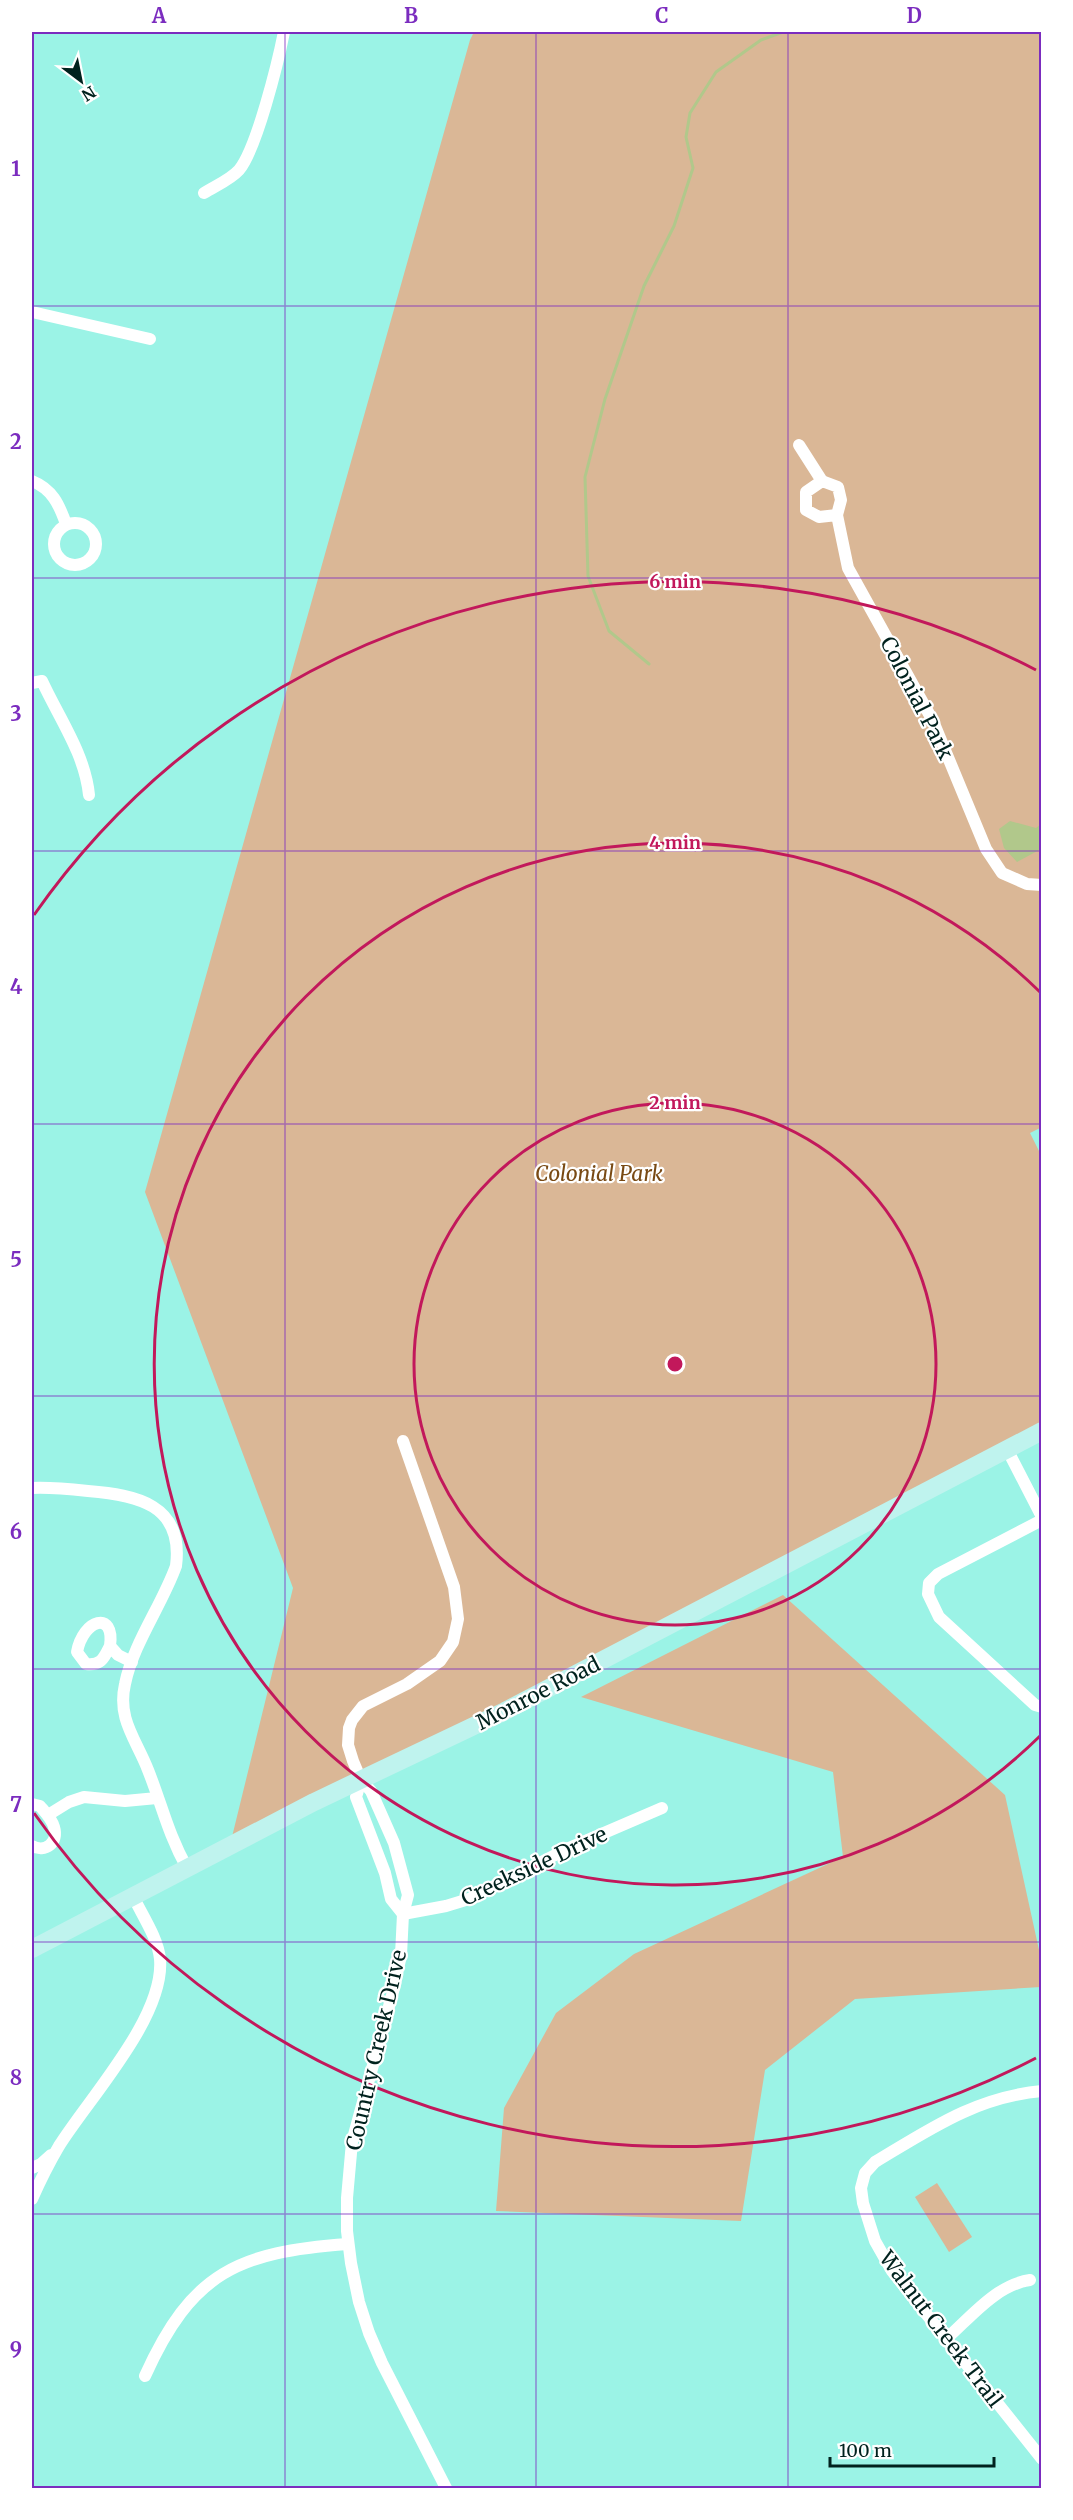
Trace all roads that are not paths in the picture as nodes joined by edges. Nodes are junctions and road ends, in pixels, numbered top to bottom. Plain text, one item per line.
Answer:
1 (285, 32) edge
2 (204, 193) dead end
3 (32, 312) edge
4 (150, 339) dead end
5 (799, 445) dead end
6 (32, 480) edge
7 (822, 481) junction
8 (837, 515) junction
9 (66, 524) dead end
10 (32, 683) edge
11 (89, 795) dead end
12 (1041, 885) edge
13 (1041, 1431) edge
14 (403, 1440) dead end
15 (1007, 1449) junction
16 (32, 1488) edge
17 (1041, 1519) edge
18 (111, 1646) dead end
19 (132, 1662) junction
20 (1041, 1707) edge
21 (361, 1780) junction
22 (156, 1798) junction
23 (32, 1804) edge
24 (662, 1808) dead end
25 (48, 1815) junction
26 (32, 1846) edge
27 (186, 1868) junction
28 (133, 1896) junction
29 (403, 1914) junction
30 (32, 1949) edge
31 (1041, 2091) edge
32 (58, 2147) junction
33 (32, 2168) edge
34 (32, 2199) edge
35 (348, 2244) junction
36 (1030, 2280) dead end
37 (946, 2339) junction
38 (145, 2376) dead end
39 (1041, 2459) edge
40 (446, 2488) edge

1 - 2 street
3 - 4 street
5 - 7 street, Colonial Park
6 - 9 street
7 - 8 street, Colonial Park
7 - 8 street
8 - 12 street, Colonial Park
10 - 11 street
13 - 15 street, Monroe Road
14 - 21 street
15 - 17 street
15 - 21 street, Monroe Road
16 - 19 street
17 - 20 street
18 - 19 street
19 - 22 street
21 - 27 street, Monroe Road
21 - 29 street
21 - 29 street, Country Creek Drive
22 - 25 street
22 - 27 street
23 - 25 street
24 - 29 street, Creekside Drive
25 - 26 street
27 - 28 street, Monroe Road
28 - 30 street, Monroe Road
28 - 32 street
29 - 35 street, Country Creek Drive
31 - 37 street, Walnut Creek Trail
32 - 33 street
32 - 34 street
35 - 38 street
35 - 40 street, Country Creek Drive
36 - 37 street
37 - 39 street, Walnut Creek Trail

